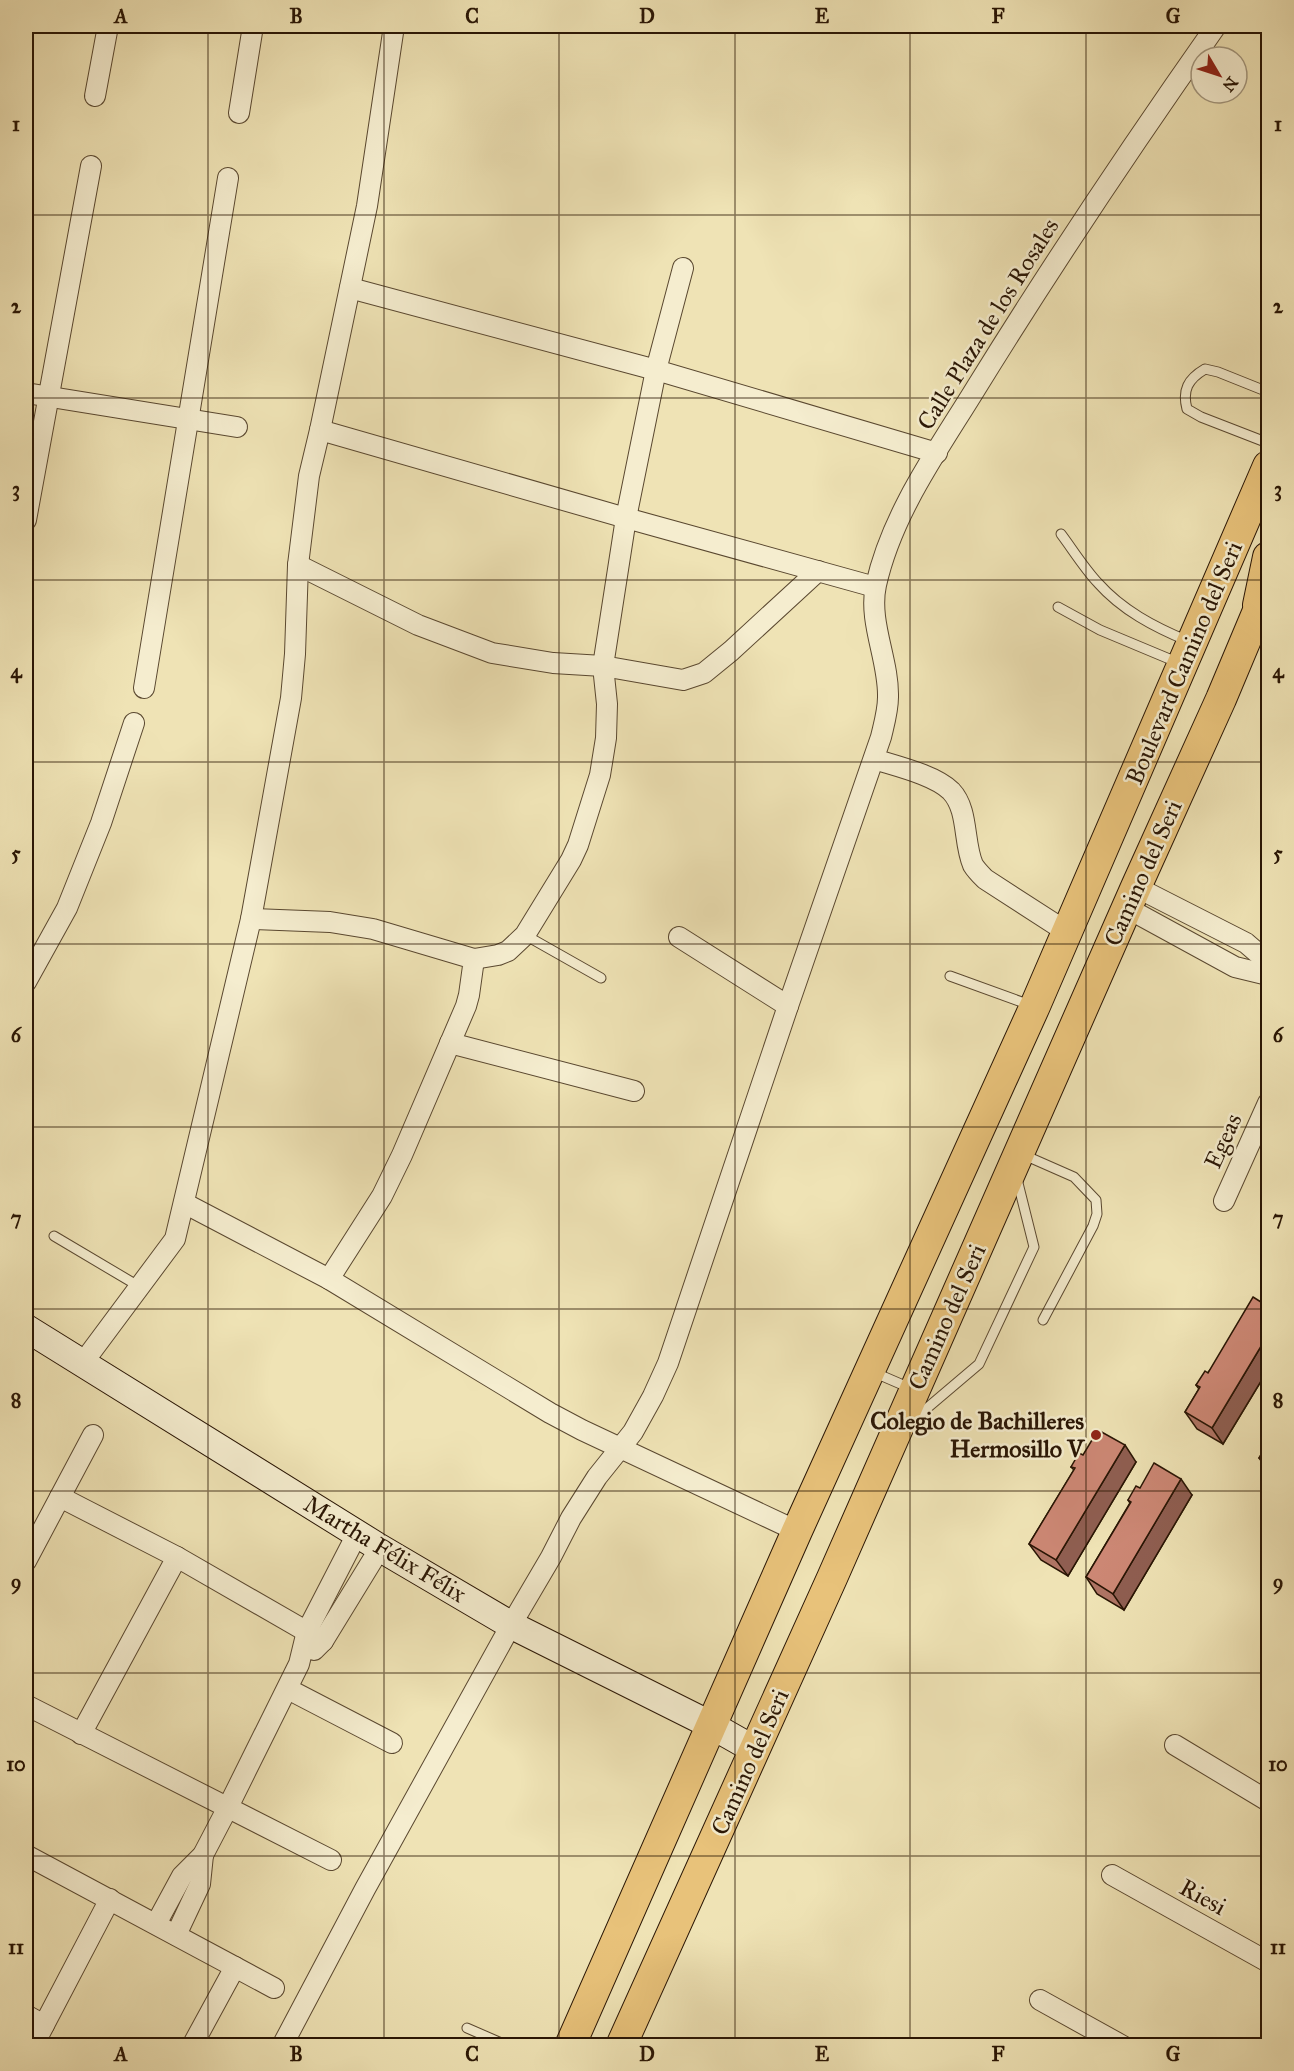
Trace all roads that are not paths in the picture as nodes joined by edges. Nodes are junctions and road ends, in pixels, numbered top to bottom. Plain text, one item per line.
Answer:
1 (108, 26) edge
2 (253, 26) edge
3 (394, 26) edge
4 (1216, 26) edge
5 (95, 96) dead end
6 (240, 113) dead end
7 (91, 166) dead end
8 (228, 178) dead end
9 (683, 268) dead end
10 (350, 288) junction
11 (656, 370) junction
12 (26, 393) edge
13 (1269, 393) edge
14 (47, 397) junction
15 (188, 419) junction
16 (237, 427) dead end
17 (320, 430) junction
18 (1269, 443) edge
19 (937, 453) junction
20 (1269, 466) edge
21 (626, 518) junction
22 (26, 520) edge
23 (1061, 534) dead end
24 (1269, 557) edge
25 (298, 565) junction
26 (818, 571) junction
27 (875, 587) junction
28 (1269, 587) edge
29 (1058, 607) dead end
30 (1256, 614) junction
31 (1188, 654) junction
32 (603, 666) junction
33 (144, 688) dead end
34 (134, 723) dead end
35 (874, 759) junction
36 (1099, 860) joint
37 (1131, 898) junction
38 (251, 919) junction
39 (1067, 932) junction
40 (525, 935) junction
41 (679, 937) dead end
42 (1246, 943) junction
43 (474, 959) junction
44 (1269, 962) edge
45 (1235, 967) junction
46 (1269, 975) edge
47 (950, 976) dead end
48 (601, 978) dead end
49 (26, 980) edge
50 (788, 1006) junction
51 (1035, 1006) junction
52 (450, 1043) junction
53 (634, 1091) dead end
54 (1269, 1103) edge
55 (1017, 1161) junction
56 (1224, 1201) dead end
57 (184, 1203) junction
58 (54, 1236) dead end
59 (329, 1279) junction
60 (140, 1287) junction
61 (1043, 1320) dead end
62 (26, 1328) edge
63 (82, 1364) junction
64 (870, 1370) junction
65 (915, 1390) junction
66 (93, 1435) dead end
67 (896, 1435) junction
68 (621, 1448) junction
69 (60, 1497) junction
70 (797, 1531) junction
71 (357, 1534) junction
72 (380, 1548) junction
73 (177, 1557) junction
74 (26, 1561) edge
75 (511, 1625) junction
76 (315, 1636) junction
77 (288, 1689) junction
78 (26, 1705) edge
79 (711, 1725) junction
80 (81, 1734) junction
81 (392, 1743) dead end
82 (1175, 1745) dead end
83 (755, 1750) junction
84 (1269, 1801) edge
85 (228, 1809) junction
86 (203, 1855) junction
87 (26, 1856) edge
88 (331, 1860) dead end
89 (1112, 1875) dead end
90 (110, 1899) junction
91 (156, 1924) junction
92 (176, 1935) junction
93 (1269, 1962) edge
94 (235, 1967) junction
95 (274, 1988) dead end
96 (1040, 2000) dead end
97 (26, 2015) edge
98 (44, 2025) junction
99 (467, 2028) dead end
100 (33, 2046) edge
101 (192, 2046) edge
102 (282, 2046) edge
103 (508, 2046) edge
104 (570, 2046) edge
105 (621, 2046) edge
106 (1123, 2046) edge

1 - 5 street
2 - 6 street
3 - 10 street
4 - 19 street, Calle Plaza de los Rosales
7 - 14 street
8 - 15 street
9 - 11 street
10 - 11 street
10 - 17 street
11 - 19 street
11 - 21 street
12 - 14 street
13 - 18 lane
14 - 15 street
14 - 22 street
15 - 16 street
15 - 33 street
17 - 21 street
17 - 25 street
19 - 27 street, Calle Plaza de los Rosales
20 - 31 main road, Boulevard Camino del Seri
21 - 26 street
21 - 32 street
23 - 31 lane
24 - 30 main road
25 - 32 street
25 - 38 street
26 - 27 street
26 - 32 street
27 - 35 street, Calle Plaza de los Rosales
28 - 30 main road, Camino del Seri
29 - 31 lane
30 - 37 main road, Camino del Seri
31 - 36 main road, Boulevard Camino del Seri
32 - 40 street
34 - 49 street
35 - 39 street
35 - 50 street, Calle Plaza de los Rosales
36 - 39 main road, Camino del Seri
37 - 42 street
37 - 45 street
37 - 55 main road, Camino del Seri
38 - 43 street
38 - 57 street
39 - 51 main road, Camino del Seri
40 - 43 street
40 - 48 lane
41 - 50 street
42 - 44 street
42 - 45 street
43 - 52 street
45 - 46 street
47 - 51 lane
50 - 68 street, Calle Plaza de los Rosales
51 - 64 main road, Camino del Seri
52 - 53 street
52 - 59 street
54 - 56 street, Egeas
55 - 61 lane
55 - 65 main road, Camino del Seri
55 - 67 lane
57 - 59 street
57 - 60 street
58 - 60 lane
59 - 68 street
60 - 63 street
62 - 63 street, Martha Félix Félix
63 - 71 street, Martha Félix Félix
64 - 65 lane
64 - 70 main road, Camino del Seri
65 - 67 main road, Camino del Seri
66 - 69 street
67 - 83 main road, Camino del Seri
68 - 70 street
68 - 75 street, Calle Plaza de los Rosales
69 - 73 street
69 - 74 street
70 - 79 main road, Camino del Seri
71 - 72 street, Martha Félix Félix
71 - 76 street
72 - 75 street, Martha Félix Félix
72 - 76 street
73 - 76 street
73 - 80 street
75 - 79 street, Martha Félix Félix
75 - 102 street, Calle Plaza de los Rosales
76 - 77 street
77 - 81 street
77 - 85 street
78 - 80 street
79 - 83 street, Martha Félix Félix
79 - 104 main road, Camino del Seri
80 - 85 street
82 - 84 street
83 - 105 main road, Camino del Seri
85 - 86 street
85 - 88 street
86 - 91 street
86 - 92 street
87 - 90 street
89 - 93 street, Riesi
90 - 91 street
90 - 98 street
91 - 92 street
92 - 94 street
94 - 95 street
94 - 101 street
96 - 106 street
97 - 98 street
98 - 100 street
99 - 103 lane

